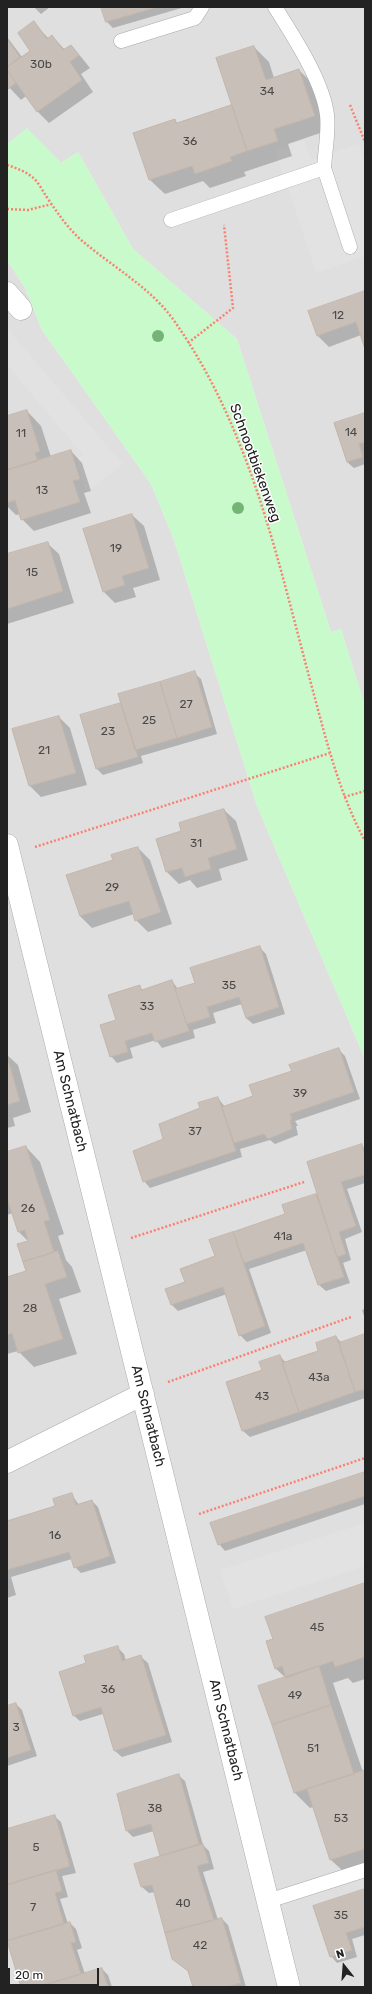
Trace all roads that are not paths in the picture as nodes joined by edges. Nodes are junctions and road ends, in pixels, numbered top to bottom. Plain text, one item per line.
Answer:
1 (202, 7) edge
2 (275, 7) edge
3 (121, 41) dead end
4 (324, 168) junction
5 (171, 220) dead end
6 (350, 247) dead end
7 (7, 293) edge
8 (21, 309) dead end
9 (9, 850) edge
10 (143, 1394) junction
11 (7, 1462) edge
12 (365, 1870) edge
13 (268, 1901) junction
14 (289, 1987) edge

1 - 3 lane
2 - 4 lane
4 - 5 lane
4 - 6 lane
7 - 8 street
9 - 10 street, Am Schnatbach
10 - 11 street
10 - 13 street, Am Schnatbach
12 - 13 lane
13 - 14 street, Am Schnatbach

